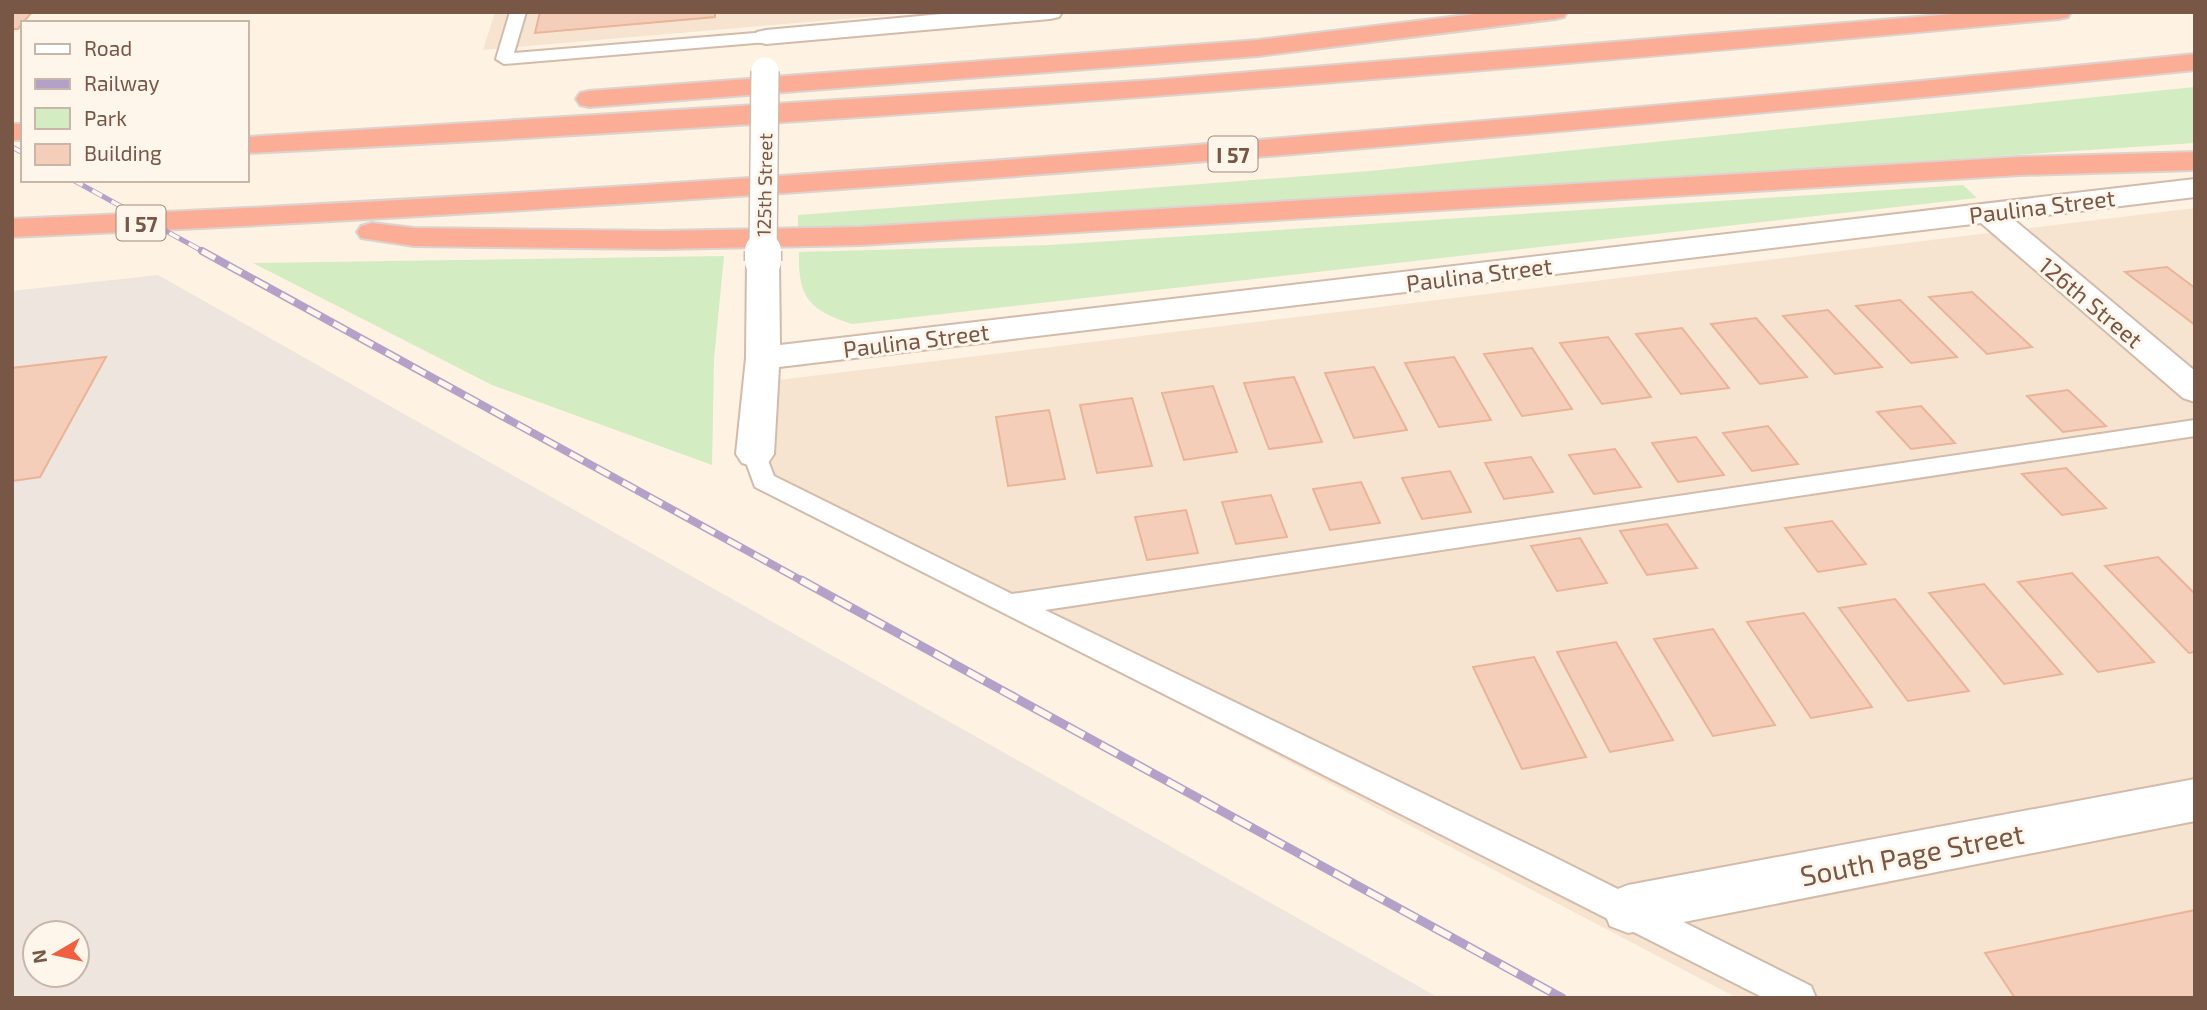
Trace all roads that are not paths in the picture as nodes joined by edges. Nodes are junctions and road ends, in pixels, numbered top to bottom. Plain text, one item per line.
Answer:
1 (518, 12) edge
2 (1050, 12) edge
3 (1555, 12) edge
4 (2059, 12) edge
5 (766, 24) edge
6 (2195, 62) edge
7 (382, 112) dead end
8 (248, 145) edge
9 (2195, 161) edge
10 (2195, 187) edge
11 (1988, 213) junction
12 (269, 219) junction
13 (12, 228) edge
14 (763, 358) junction
15 (2195, 390) edge
16 (2195, 428) edge
17 (755, 454) joint
18 (1009, 606) junction
19 (2195, 800) edge
20 (1628, 909) junction
21 (1800, 998) edge

1 - 5 lane
2 - 5 street
3 - 7 highway
4 - 8 highway
5 - 14 street, 125th Street, bridge
6 - 12 highway, I 57
9 - 12 highway
10 - 11 street, Paulina Street
11 - 14 street, Paulina Street
11 - 15 street, 126th Street
12 - 13 highway, I 57
14 - 17 street, 125th Street
16 - 18 lane
17 - 18 lane
18 - 20 lane
19 - 20 street, South Page Street
20 - 21 lane

